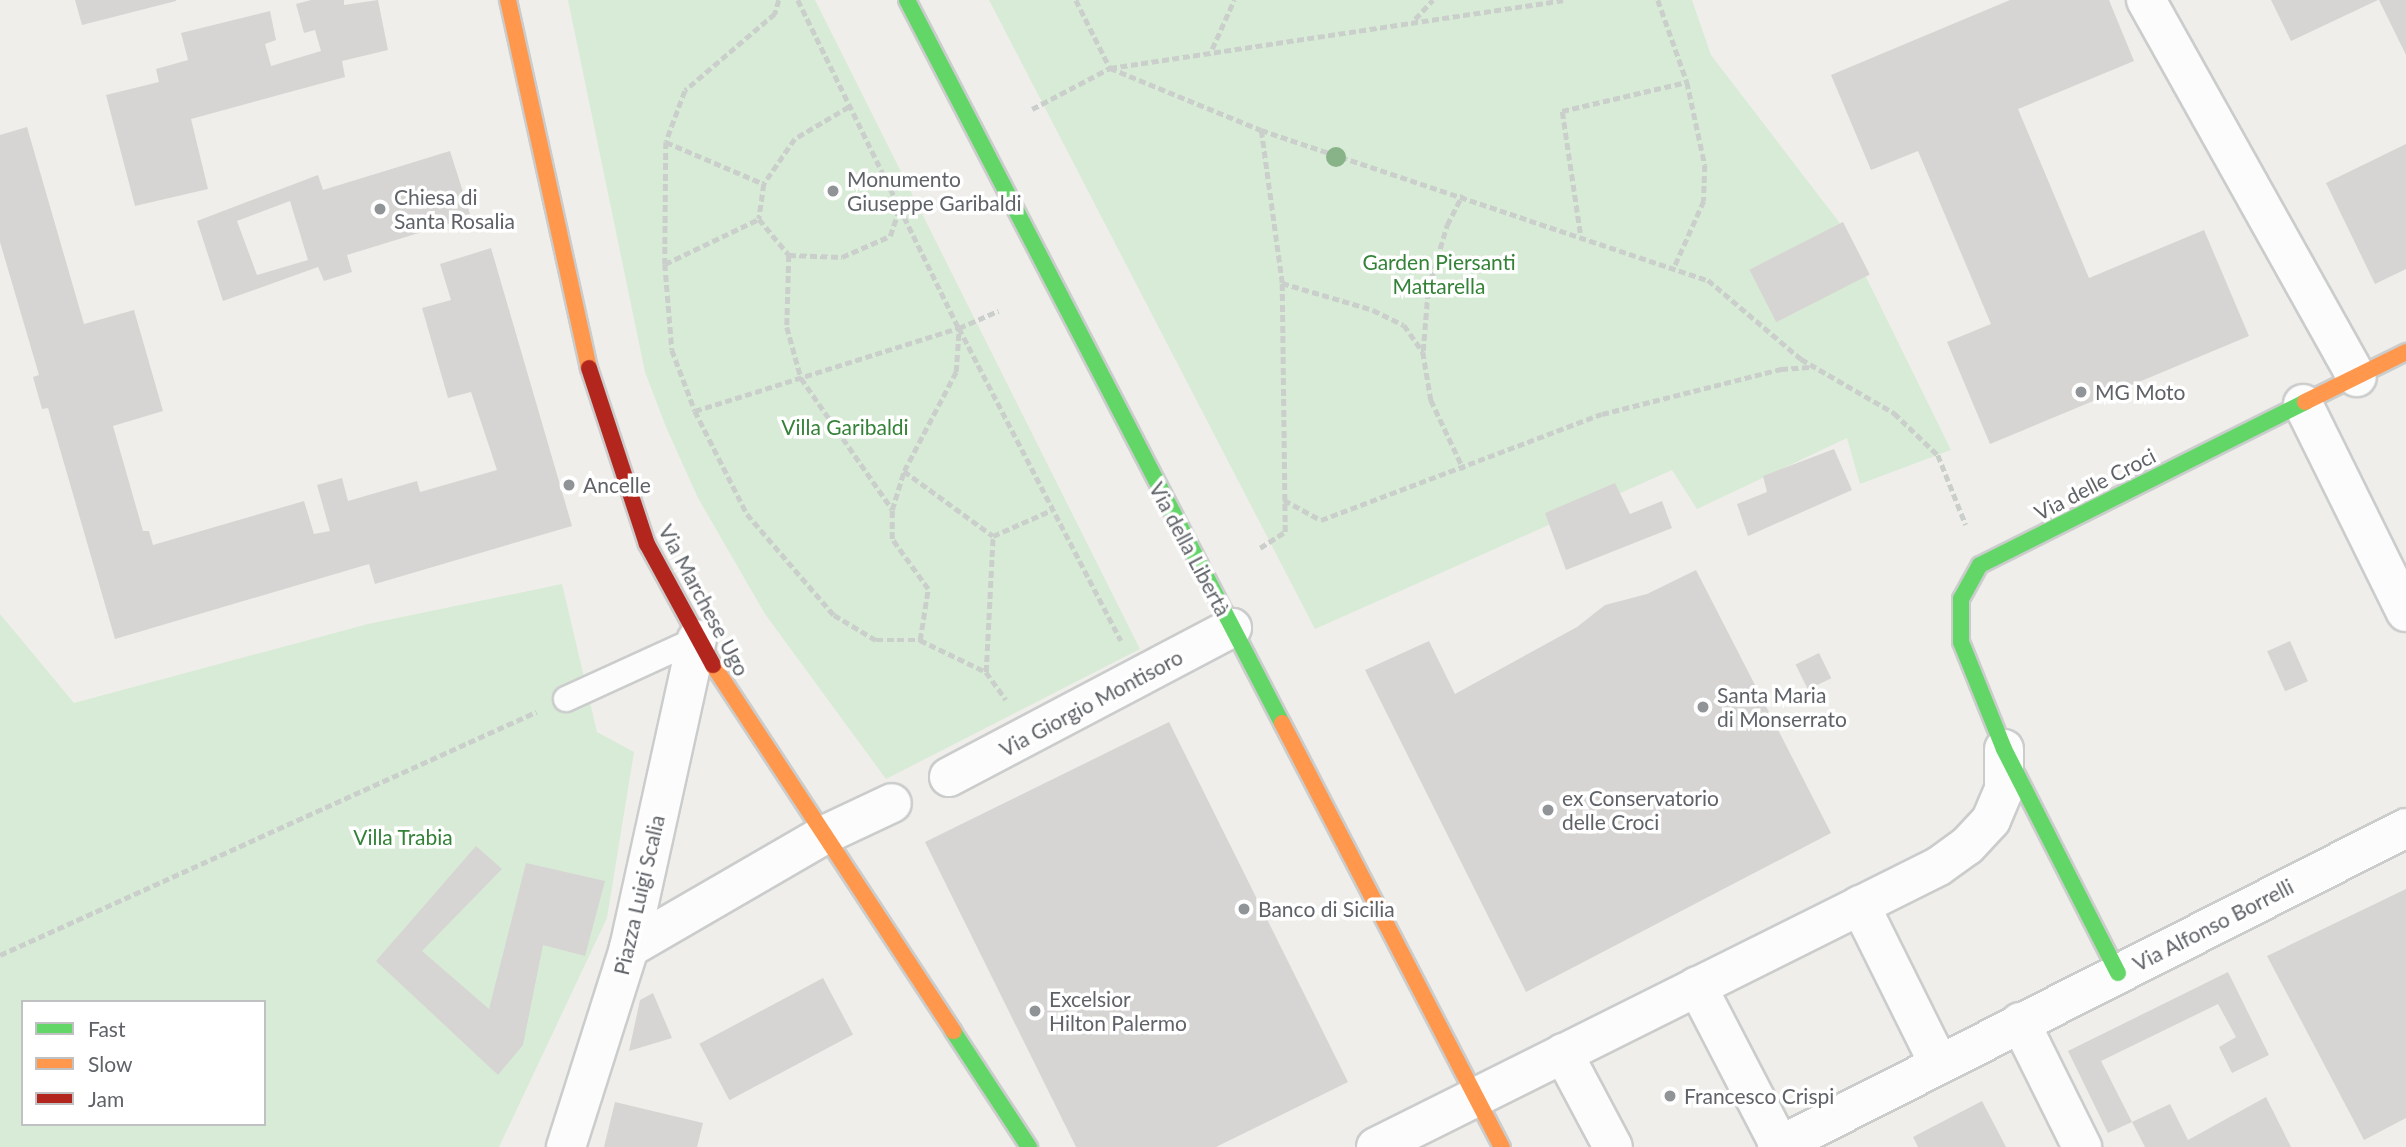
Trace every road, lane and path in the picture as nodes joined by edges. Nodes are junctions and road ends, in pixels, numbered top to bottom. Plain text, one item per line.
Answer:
1 (508, 0) edge
2 (779, 0) edge
3 (798, 0) edge
4 (907, 0) edge
5 (1076, 0) edge
6 (1234, 0) edge
7 (1433, 0) edge
8 (1563, 0) edge
9 (1658, 0) edge
10 (2146, 0) edge
11 (1414, 19) junction
12 (1211, 50) junction
13 (1110, 68) junction
14 (1687, 82) junction
15 (849, 107) junction
16 (1032, 109) dead end
17 (1261, 130) junction
18 (666, 142) junction
19 (764, 184) junction
20 (1462, 195) junction
21 (899, 210) junction
22 (759, 219) junction
23 (1580, 233) junction
24 (789, 256) junction
25 (665, 264) junction
26 (1674, 268) junction
27 (1282, 284) junction
28 (998, 311) dead end
29 (959, 328) junction
30 (1423, 352) junction
31 (2406, 352) edge
32 (1813, 367) junction
33 (2357, 377) junction
34 (801, 378) junction
35 (2303, 404) junction
36 (695, 411) junction
37 (1464, 470) junction
38 (904, 471) junction
39 (1284, 500) junction
40 (892, 510) junction
41 (1052, 510) junction
42 (1967, 526) dead end
43 (993, 537) junction
44 (1260, 548) dead end
45 (2406, 612) edge
46 (1232, 628) junction
47 (696, 639) junction
48 (920, 640) junction
49 (1124, 647) dead end
50 (986, 672) junction
51 (1020, 698) dead end
52 (566, 699) joint
53 (2004, 749) junction
54 (949, 777) dead end
55 (892, 803) dead end
56 (2406, 828) edge
57 (822, 836) junction
58 (1860, 905) junction
59 (629, 948) junction
60 (0, 955) edge
61 (2118, 973) junction
62 (1697, 986) junction
63 (2020, 1022) junction
64 (1563, 1053) junction
65 (1939, 1064) junction
66 (1476, 1096) junction
67 (1383, 1145) edge
68 (1779, 1146) edge
69 (566, 1147) edge
70 (1029, 1147) edge
71 (1502, 1147) edge
72 (1613, 1147) edge
73 (2082, 1147) edge

1 - 47 street, Via Marchese Ugo
2 - 18 path
3 - 15 path
4 - 46 street, Via della Libertà
5 - 13 path
6 - 12 path
7 - 11 path
8 - 11 path
9 - 14 path
10 - 33 street
11 - 12 path
12 - 13 path
13 - 16 path
13 - 17 path
14 - 23 path
14 - 26 path
15 - 19 path
15 - 21 path
17 - 20 path
17 - 27 path
18 - 19 path
18 - 25 path
19 - 22 path
20 - 23 path
20 - 30 path
21 - 24 path
21 - 29 path
22 - 24 path
22 - 25 path
23 - 26 path
24 - 34 path
25 - 36 path
26 - 32 path
27 - 30 path
27 - 39 path
28 - 29 path
29 - 34 path
29 - 38 path
29 - 41 path
30 - 37 path
31 - 33 street, Via delle Croci
32 - 37 path
32 - 42 path
33 - 35 street, Via delle Croci
34 - 36 path
34 - 40 path
35 - 45 street
35 - 53 street, Via delle Croci
36 - 48 path
37 - 39 path
38 - 40 path
38 - 43 path
39 - 44 path
40 - 48 path
41 - 43 path
41 - 49 path
43 - 50 path
46 - 54 street, Via Giorgio Montisoro
46 - 66 street, Via della Libertà
47 - 52 lane
47 - 57 street, Via Marchese Ugo
47 - 59 street, Piazza Luigi Scalia
48 - 50 path
50 - 51 path
52 - 60 path
53 - 58 street
53 - 61 street, Via delle Croci
55 - 57 street
56 - 61 street, Via Alfonso Borrelli
57 - 59 street
57 - 70 street, Via Marchese Ugo
58 - 62 street
58 - 65 street
59 - 69 street, Piazza Luigi Scalia
61 - 63 street, Via Alfonso Borrelli
62 - 64 street
62 - 68 street
63 - 65 street, Via Alfonso Borrelli
63 - 73 street
64 - 66 street
64 - 72 street
65 - 68 street, Via Alfonso Borrelli
66 - 67 street
66 - 71 street, Via della Libertà

